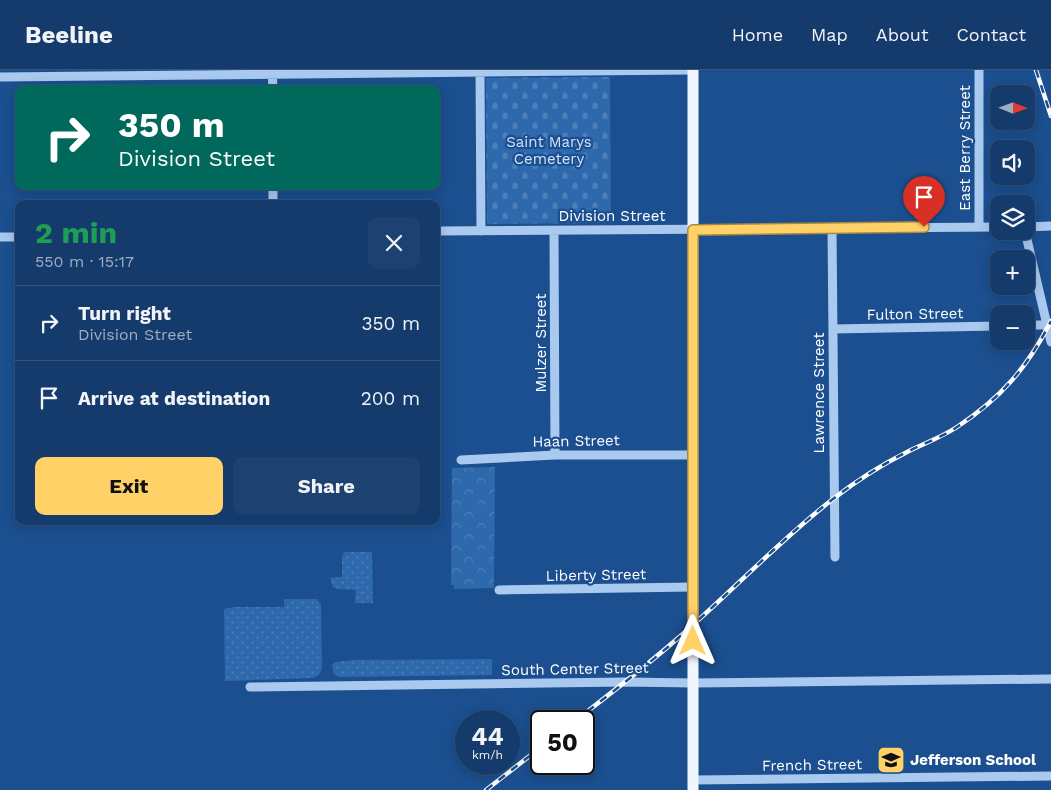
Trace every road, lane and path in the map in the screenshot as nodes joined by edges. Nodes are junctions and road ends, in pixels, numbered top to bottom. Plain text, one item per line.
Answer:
1 (688, 70) edge
2 (693, 70) edge
3 (979, 70) edge
4 (480, 71) edge
5 (272, 72) edge
6 (0, 77) edge
7 (273, 85) edge
8 (1051, 226) edge
9 (979, 227) junction
10 (990, 227) edge
11 (1035, 227) edge
12 (832, 228) junction
13 (554, 230) junction
14 (693, 230) junction
15 (440, 231) edge
16 (481, 231) junction
17 (15, 236) edge
18 (0, 237) edge
19 (1027, 240) edge
20 (1035, 325) edge
21 (1047, 325) junction
22 (990, 326) edge
23 (833, 329) junction
24 (1051, 342) edge
25 (554, 454) junction
26 (692, 455) junction
27 (461, 460) dead end
28 (835, 557) dead end
29 (693, 587) junction
30 (499, 590) dead end
31 (1051, 679) edge
32 (693, 683) junction
33 (250, 687) dead end
34 (1051, 776) edge
35 (693, 785) edge

1 - 4 street
2 - 14 main road
3 - 9 street, East Berry Street
4 - 5 street
4 - 16 street
5 - 6 street
5 - 7 street
8 - 11 street
9 - 10 street, Division Street
9 - 12 street, Division Street
12 - 14 street, Division Street
12 - 23 street, Lawrence Street
13 - 14 street, Division Street
13 - 16 street, Division Street
13 - 25 street, Mulzer Street
14 - 26 main road
15 - 16 street, Division Street
17 - 18 street
19 - 21 street
20 - 21 street
21 - 24 street
22 - 23 street, Fulton Street
23 - 28 street, Lawrence Street
25 - 26 street, Haan Street
25 - 27 street, Haan Street
26 - 29 main road
29 - 30 street, Liberty Street
29 - 32 main road
31 - 32 street, South Center Street
32 - 33 street, South Center Street
32 - 35 main road
34 - 35 street, French Street

